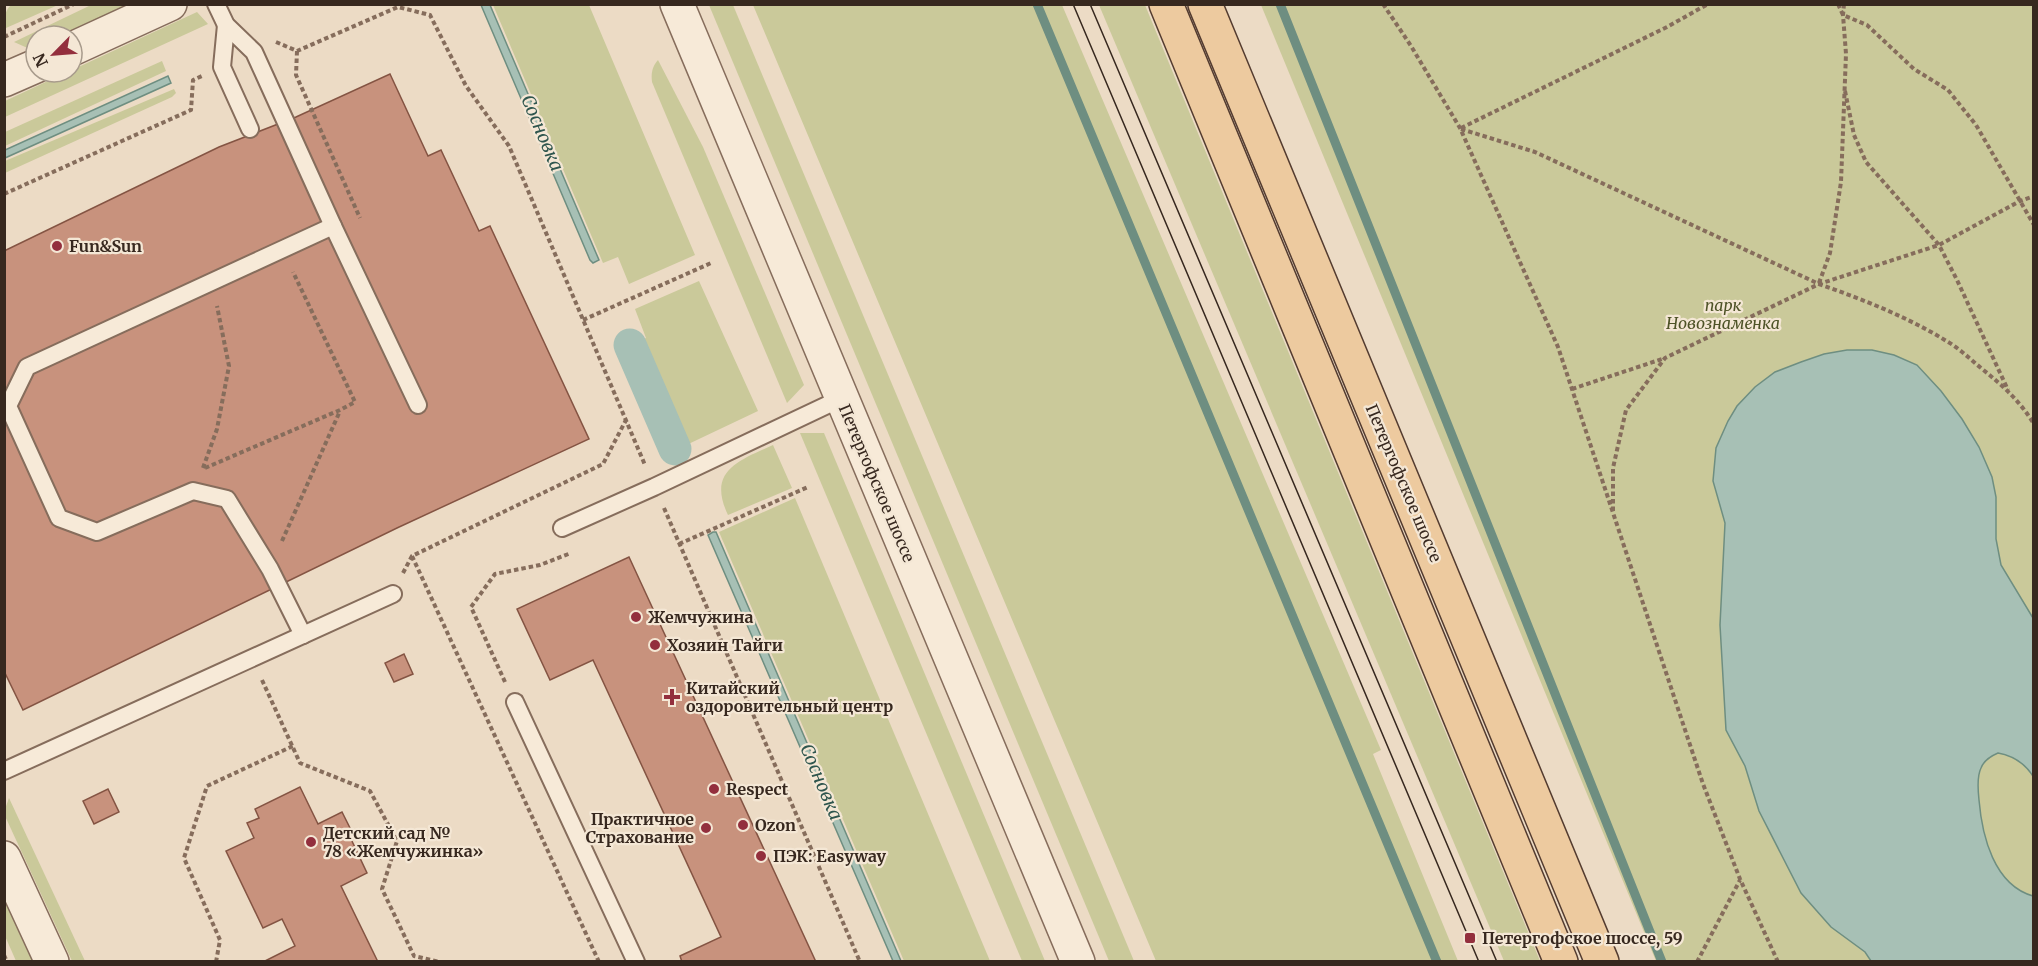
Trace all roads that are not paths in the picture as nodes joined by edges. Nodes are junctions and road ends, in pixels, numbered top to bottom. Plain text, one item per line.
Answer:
1 (170, 4) edge
2 (216, 4) edge
3 (677, 4) edge
4 (1166, 4) edge
5 (1205, 4) edge
6 (226, 25) junction
7 (84, 43) edge
8 (24, 71) edge
9 (4, 80) edge
10 (250, 129) dead end
11 (333, 226) junction
12 (842, 398) junction
13 (418, 405) dead end
14 (562, 528) dead end
15 (393, 594) dead end
16 (303, 635) junction
17 (515, 702) road end
18 (4, 771) edge
19 (4, 858) edge
20 (52, 962) edge
21 (636, 962) edge
22 (1078, 962) edge
23 (1561, 962) edge
24 (1602, 962) edge

1 - 7 street
2 - 6 lane
3 - 12 street, Петергофское шоссе
4 - 23 main road
5 - 24 main road, Петергофское шоссе
6 - 10 lane
6 - 11 lane
8 - 9 street
11 - 13 lane
11 - 16 lane
12 - 14 lane
12 - 22 street, Петергофское шоссе
15 - 16 lane
16 - 18 lane
17 - 21 lane
19 - 20 street

